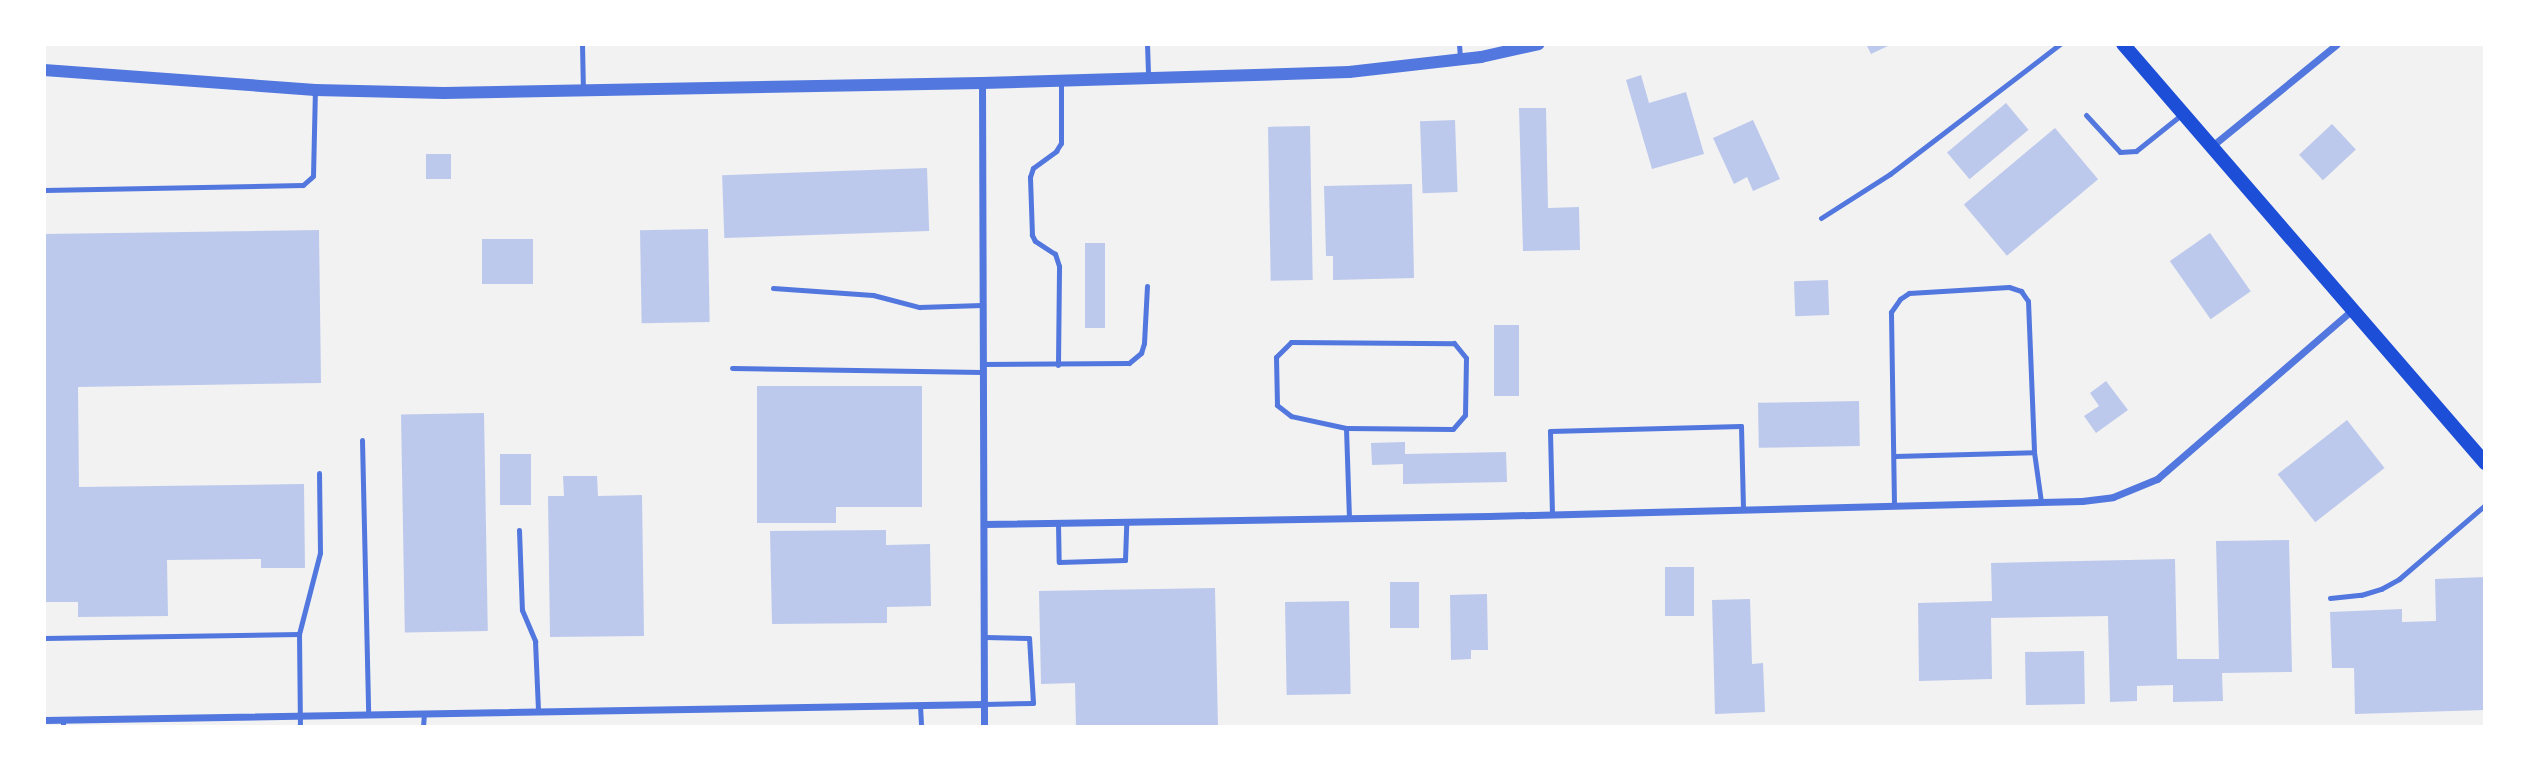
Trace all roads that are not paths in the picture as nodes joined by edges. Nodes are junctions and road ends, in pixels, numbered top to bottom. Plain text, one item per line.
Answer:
1 (582, 44) edge
2 (1147, 44) edge
3 (1459, 44) edge
4 (1539, 44) edge
5 (2060, 44) edge
6 (2123, 44) edge
7 (2337, 44) edge
8 (1460, 60) junction
9 (44, 70) edge
10 (1148, 78) junction
11 (1061, 80) junction
12 (982, 83) junction
13 (315, 90) junction
14 (583, 90) junction
15 (2184, 113) junction
16 (2086, 115) dead end
17 (2212, 146) junction
18 (44, 190) edge
19 (1821, 218) dead end
20 (1147, 286) dead end
21 (773, 288) dead end
22 (982, 305) junction
23 (2353, 308) junction
24 (1058, 365) junction
25 (732, 368) dead end
26 (982, 368) junction
27 (1346, 428) junction
28 (362, 440) dead end
29 (2034, 452) junction
30 (1895, 456) junction
31 (2485, 463) edge
32 (319, 473) dead end
33 (2041, 502) junction
34 (1894, 505) junction
35 (2485, 505) edge
36 (1743, 509) junction
37 (1552, 514) junction
38 (1349, 518) junction
39 (1126, 522) junction
40 (1058, 523) junction
41 (984, 524) junction
42 (519, 530) dead end
43 (2330, 598) dead end
44 (299, 634) junction
45 (985, 637) junction
46 (44, 638) edge
47 (984, 704) junction
48 (920, 705) junction
49 (538, 711) junction
50 (424, 713) junction
51 (368, 714) junction
52 (300, 715) junction
53 (44, 720) edge
54 (63, 724) edge
55 (300, 727) edge
56 (423, 727) edge
57 (921, 727) edge
58 (984, 727) edge

1 - 14 lane
2 - 10 lane
3 - 8 lane
4 - 8 street
5 - 19 lane
6 - 15 main road
7 - 17 street
8 - 10 street
9 - 13 street
10 - 11 street
11 - 12 street
11 - 24 lane
12 - 14 street
12 - 22 street
13 - 14 street
13 - 18 lane
15 - 16 lane
15 - 17 main road
17 - 23 main road
20 - 24 lane
21 - 22 lane
22 - 26 street
23 - 31 main road
23 - 33 street
24 - 26 lane
25 - 26 lane
26 - 41 street
27 - 27 lane
27 - 38 lane
28 - 51 lane
29 - 30 lane
29 - 30 lane
29 - 33 lane
30 - 34 lane
32 - 44 lane
33 - 34 street
34 - 36 street
35 - 43 lane
36 - 37 street
36 - 37 lane
37 - 38 street
38 - 39 street
39 - 40 street
39 - 40 lane
40 - 41 street
41 - 45 street
42 - 49 lane
44 - 46 lane
44 - 52 lane
45 - 47 street
45 - 47 lane
47 - 48 street
47 - 58 street
48 - 49 street
48 - 57 lane
49 - 50 street
50 - 51 street
50 - 56 lane
51 - 52 street
52 - 54 street
52 - 55 lane
53 - 54 street

